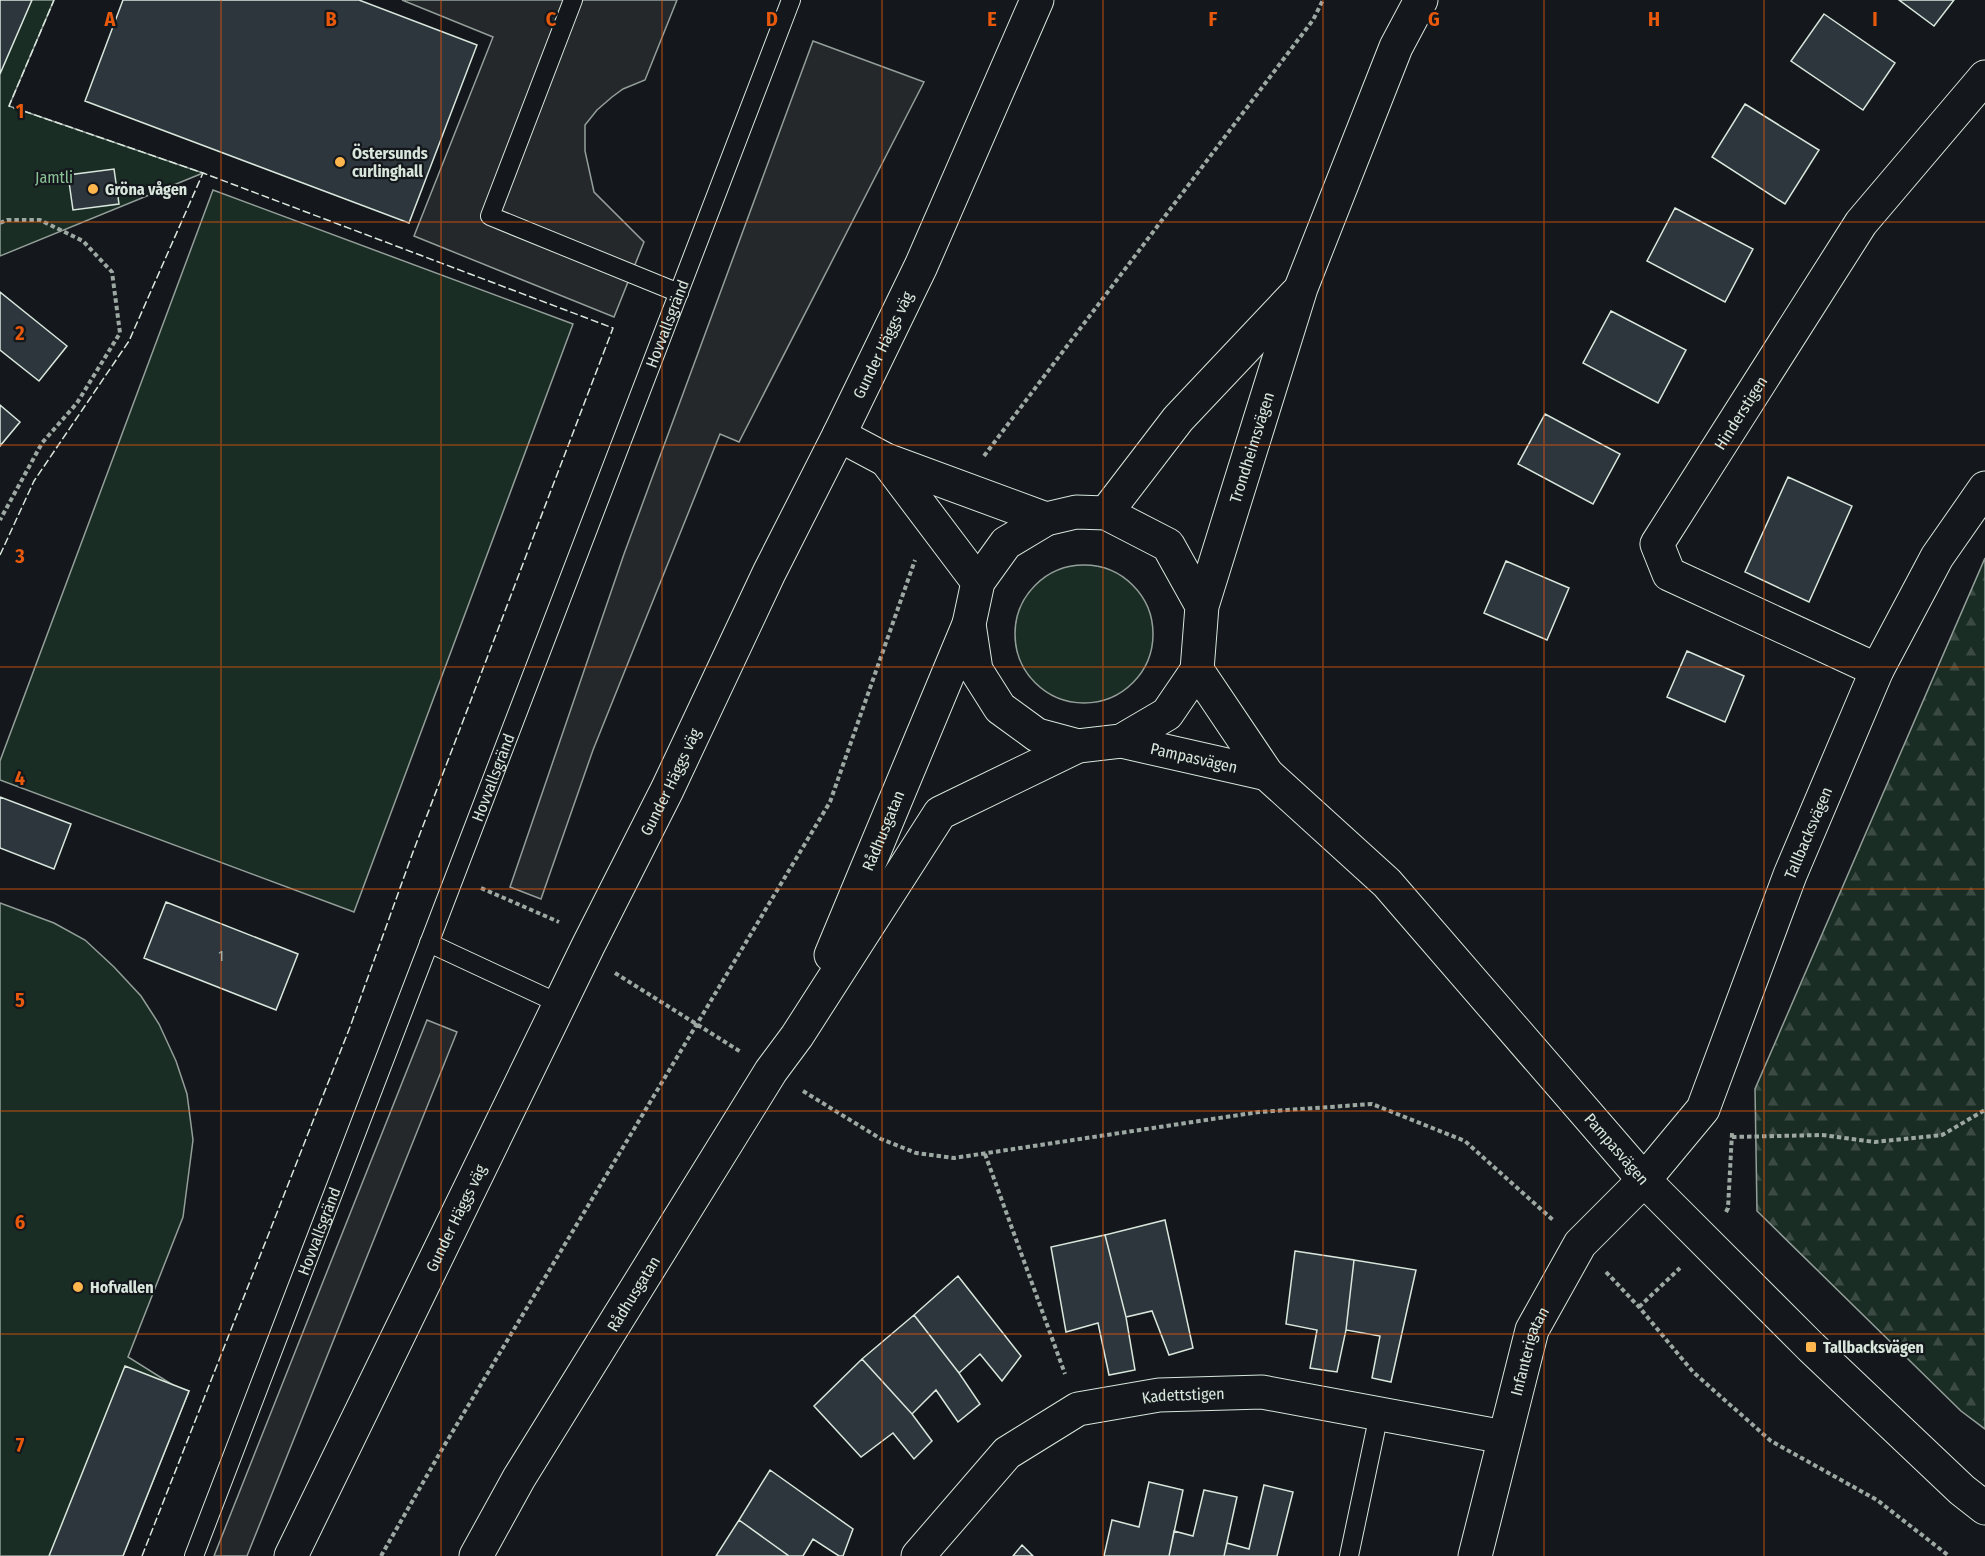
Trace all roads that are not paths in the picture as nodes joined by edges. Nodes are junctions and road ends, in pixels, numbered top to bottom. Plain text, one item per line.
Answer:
1 (573, 0) edge
2 (791, 0) edge
3 (1037, 0) edge
4 (1421, 0) edge
5 (1985, 77) edge
6 (1301, 288) junction
7 (679, 293) junction
8 (839, 435) junction
9 (886, 460) junction
10 (1985, 488) edge
11 (1106, 513) junction
12 (1046, 519) junction
13 (978, 582) junction
14 (1202, 606) junction
15 (969, 624) junction
16 (1197, 670) junction
17 (1877, 670) junction
18 (1121, 741) junction
19 (1078, 746) junction
20 (1267, 774) junction
21 (429, 943) junction
22 (560, 1004) junction
23 (797, 1036) junction
24 (1644, 1180) junction
25 (1379, 1414) junction
26 (1504, 1437) junction
27 (1985, 1508) edge
28 (195, 1556) edge
29 (291, 1556) edge
30 (476, 1556) edge
31 (918, 1556) edge
32 (1348, 1556) edge
33 (1475, 1556) edge

1 - 7 lane
2 - 7 lane, Hovvallsgränd
3 - 8 street, Gunder Häggs väg
4 - 6 street, Trondheimsvägen
5 - 17 street, Hinderstigen
6 - 11 street, Trondheimsvägen
6 - 14 street, Trondheimsvägen
7 - 21 lane, Hovvallsgränd
8 - 9 street
8 - 22 street, Gunder Häggs väg
9 - 12 street
9 - 13 street
10 - 17 street, Tallbacksvägen
11 - 12 street
11 - 14 street
12 - 13 street
13 - 15 street
14 - 16 street, Trondheimsvägen
15 - 19 street
15 - 23 street, Rådhusgatan
16 - 18 street
16 - 20 street, Pampasvägen
17 - 24 street, Tallbacksvägen
18 - 19 street
18 - 20 street, Pampasvägen
19 - 23 street, Rådhusgatan
20 - 24 street, Pampasvägen
21 - 22 lane
21 - 28 lane, Hovvallsgränd
22 - 29 street, Gunder Häggs väg
23 - 30 street, Rådhusgatan
24 - 26 street, Infanterigatan
24 - 27 street, Pampasvägen
25 - 26 street, Kadettstigen
25 - 31 street, Kadettstigen
25 - 32 lane
26 - 33 street, Infanterigatan

